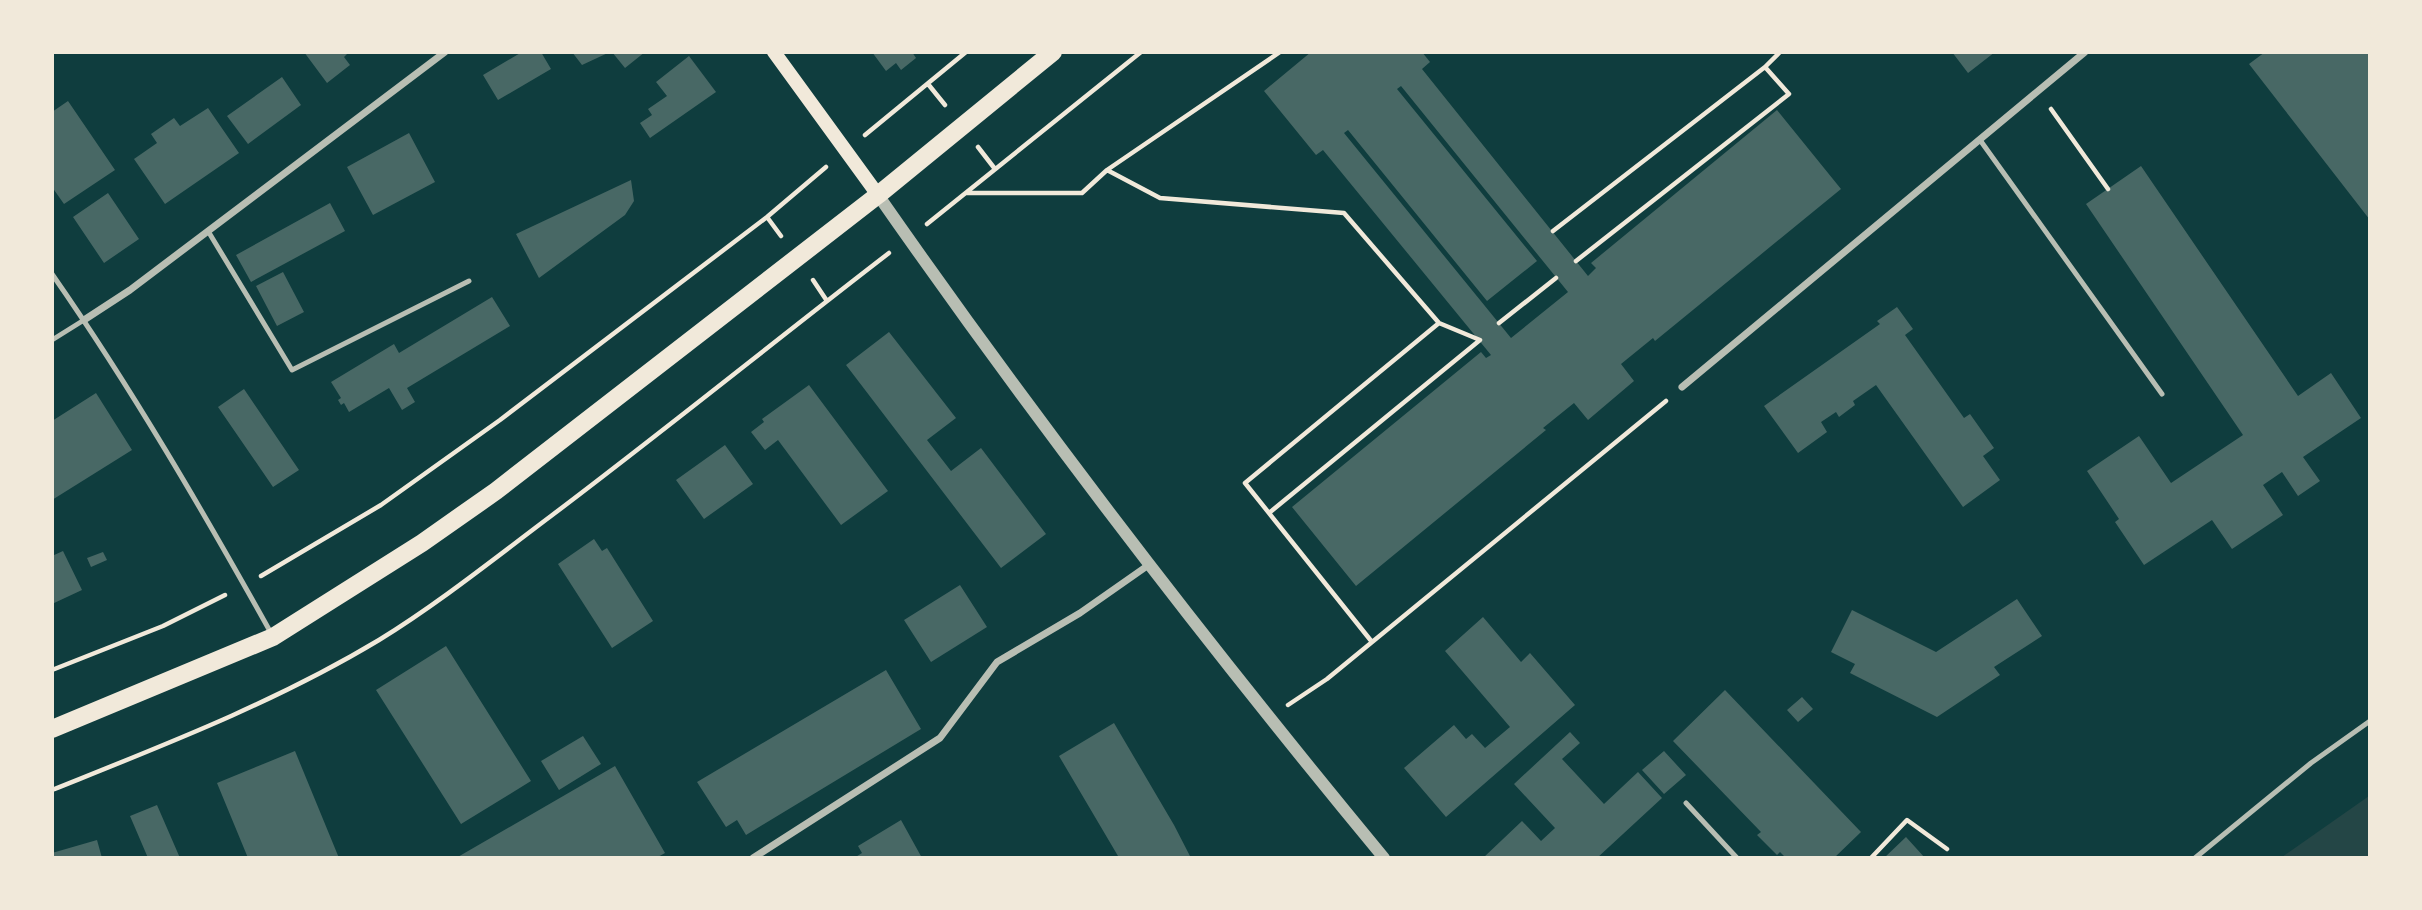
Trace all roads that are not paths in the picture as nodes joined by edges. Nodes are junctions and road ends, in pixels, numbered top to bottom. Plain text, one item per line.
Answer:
1 (446, 52) edge
2 (774, 52) edge
3 (1053, 52) edge
4 (2085, 52) edge
5 (1980, 140) junction
6 (878, 195) junction
7 (208, 231) junction
8 (52, 274) edge
9 (469, 281) dead end
10 (84, 320) junction
11 (52, 340) edge
12 (1682, 387) road end
13 (2162, 394) dead end
14 (1150, 564) junction
15 (273, 638) junction
16 (2370, 721) edge
17 (52, 729) edge
18 (1686, 803) dead end
19 (753, 858) edge
20 (1384, 858) edge
21 (1737, 858) edge
22 (2195, 858) edge

1 - 7 street
2 - 6 main road
3 - 6 main road
4 - 5 street
5 - 12 street
5 - 13 lane
6 - 14 street
6 - 15 main road
7 - 9 lane
7 - 10 street
8 - 10 lane
10 - 11 lane
10 - 15 lane
14 - 19 street
14 - 20 street
15 - 17 main road
16 - 22 lane
18 - 21 lane

